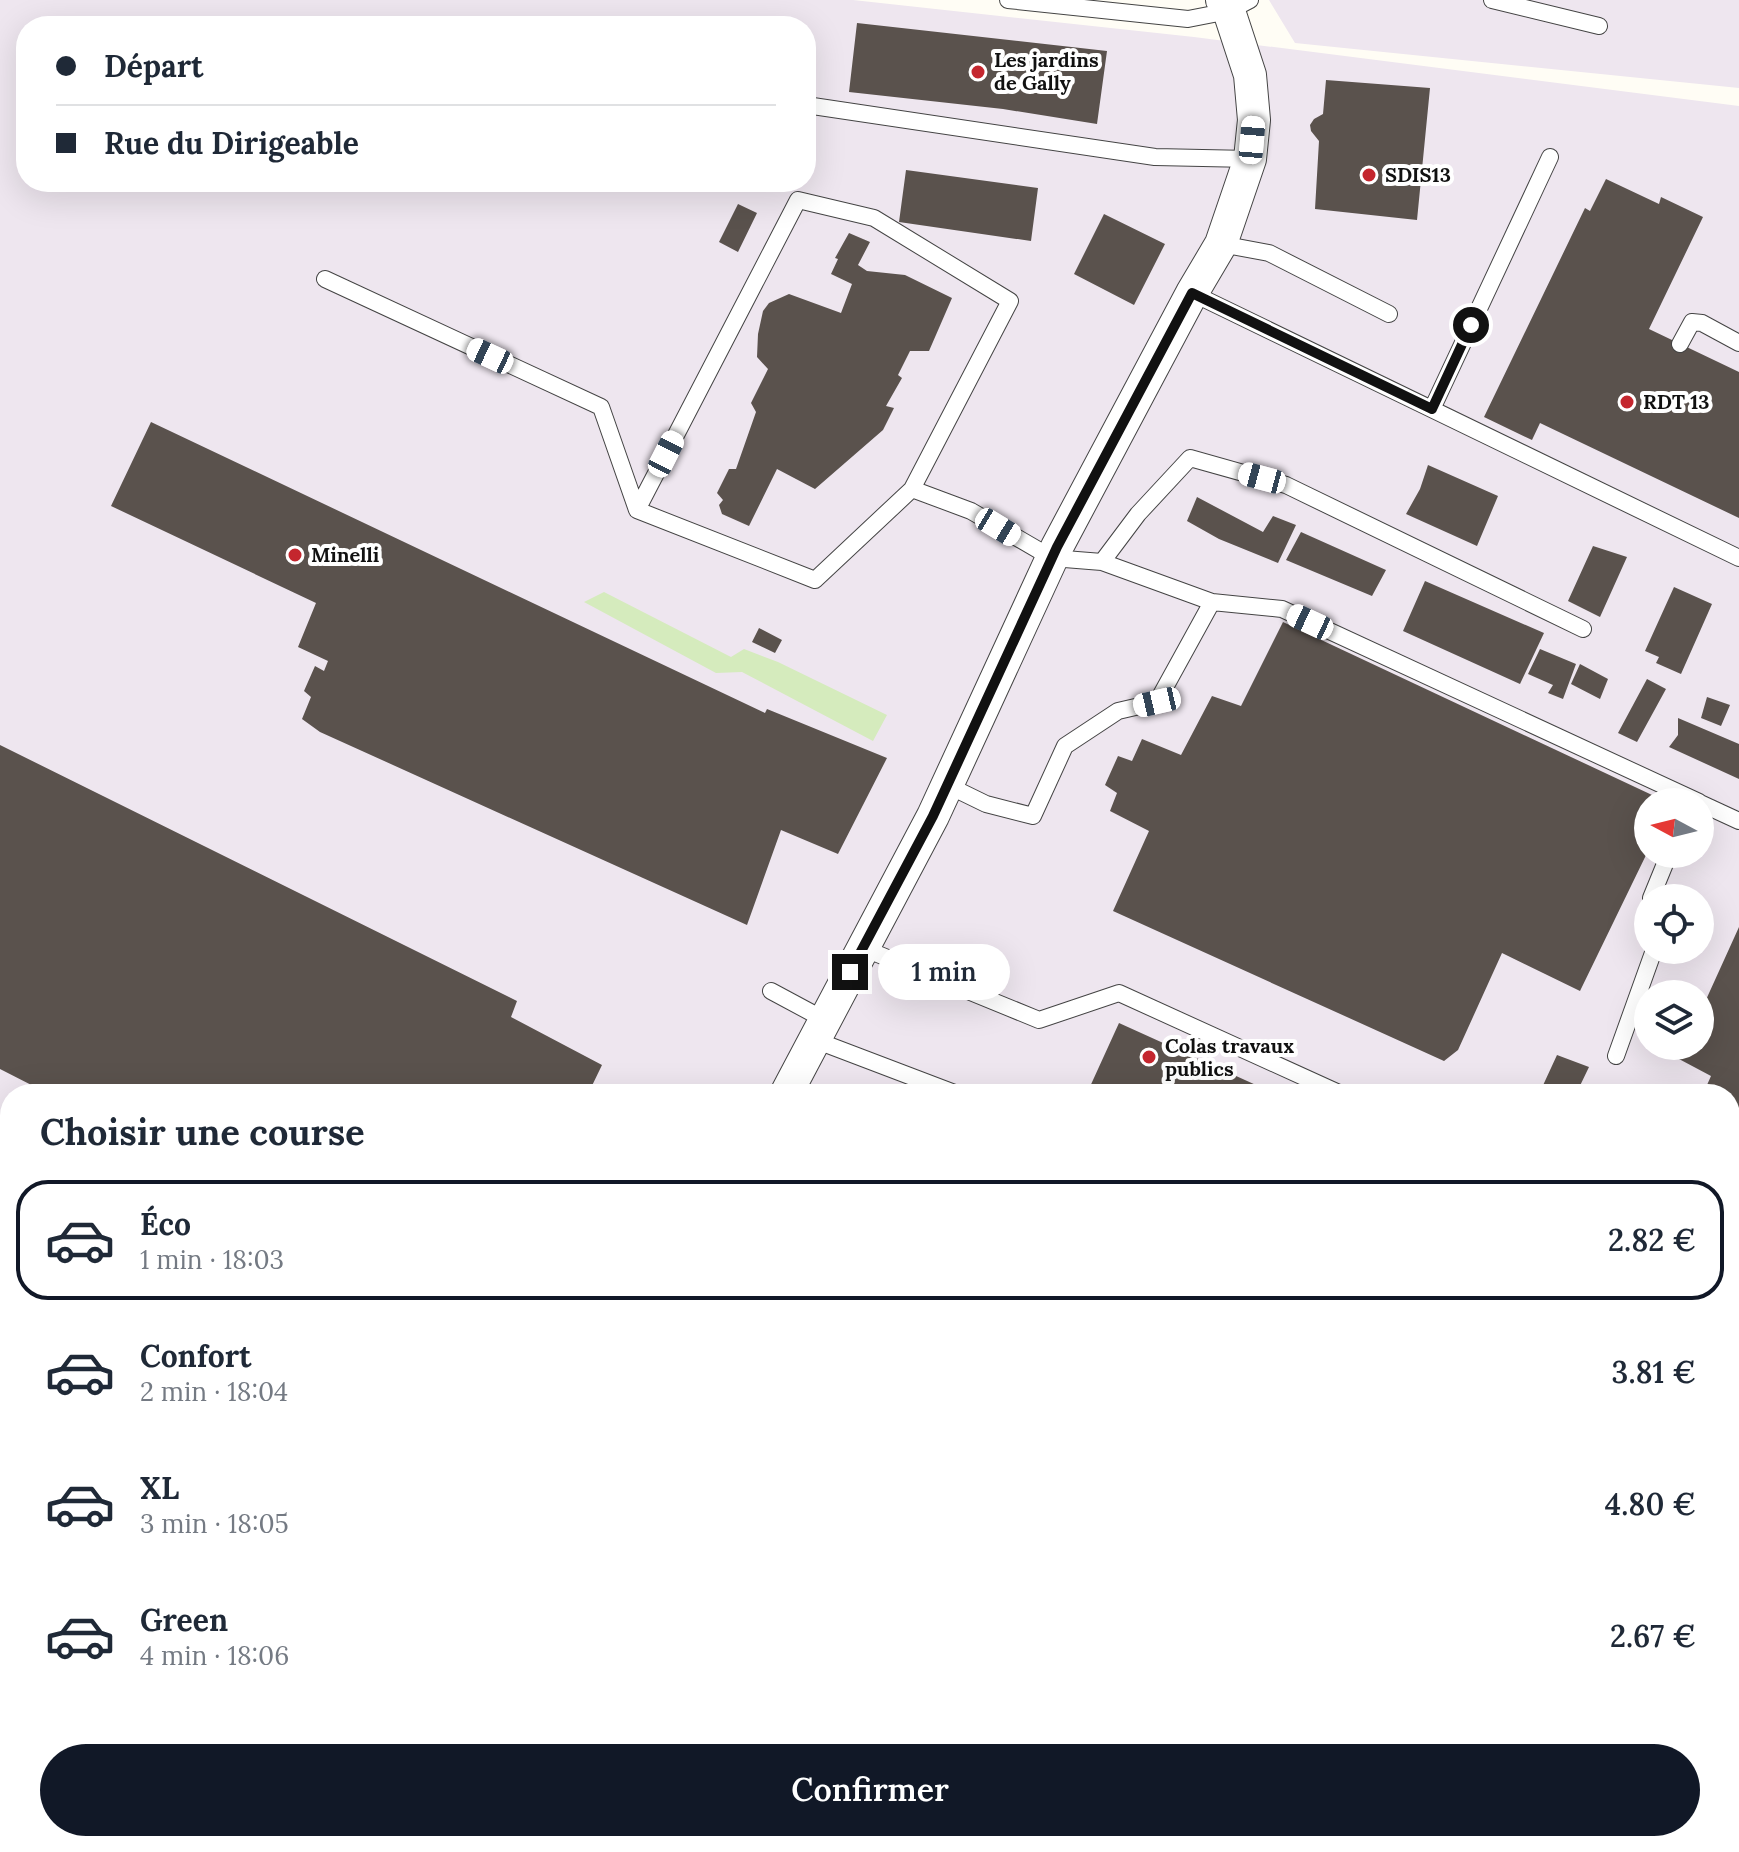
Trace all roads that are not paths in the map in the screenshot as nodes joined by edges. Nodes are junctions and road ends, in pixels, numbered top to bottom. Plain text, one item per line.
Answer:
1 (1008, 0) edge
2 (1492, 0) edge
3 (1234, 4) edge
4 (1599, 26) dead end
5 (816, 106) edge
6 (1550, 157) dead end
7 (1250, 159) junction
8 (1221, 244) junction
9 (325, 279) dead end
10 (1192, 293) junction
11 (1389, 314) dead end
12 (1739, 343) edge
13 (1680, 344) dead end
14 (1432, 409) junction
15 (912, 489) junction
16 (637, 510) junction
17 (1052, 558) junction
18 (1739, 558) edge
19 (1102, 562) junction
20 (1212, 602) junction
21 (1583, 629) dead end
22 (947, 785) junction
23 (1667, 788) edge
24 (1714, 810) edge
25 (1739, 821) edge
26 (863, 948) junction
27 (1649, 964) edge
28 (771, 991) dead end
29 (820, 1030) junction
30 (1616, 1056) dead end
31 (791, 1084) edge
32 (936, 1084) edge
33 (1319, 1084) edge

1 - 3 lane
2 - 4 lane
3 - 7 street
5 - 7 lane
6 - 14 lane
7 - 8 street
8 - 10 street
8 - 11 lane
9 - 16 lane
10 - 14 lane
10 - 17 street
12 - 13 lane
14 - 18 lane
15 - 16 lane
15 - 16 lane
15 - 17 lane
17 - 19 lane
17 - 22 street
19 - 20 lane
19 - 21 lane
20 - 22 lane
20 - 23 lane
22 - 26 street
24 - 25 lane
26 - 29 street
26 - 33 lane
27 - 30 lane
28 - 29 lane
29 - 31 street
29 - 32 lane

